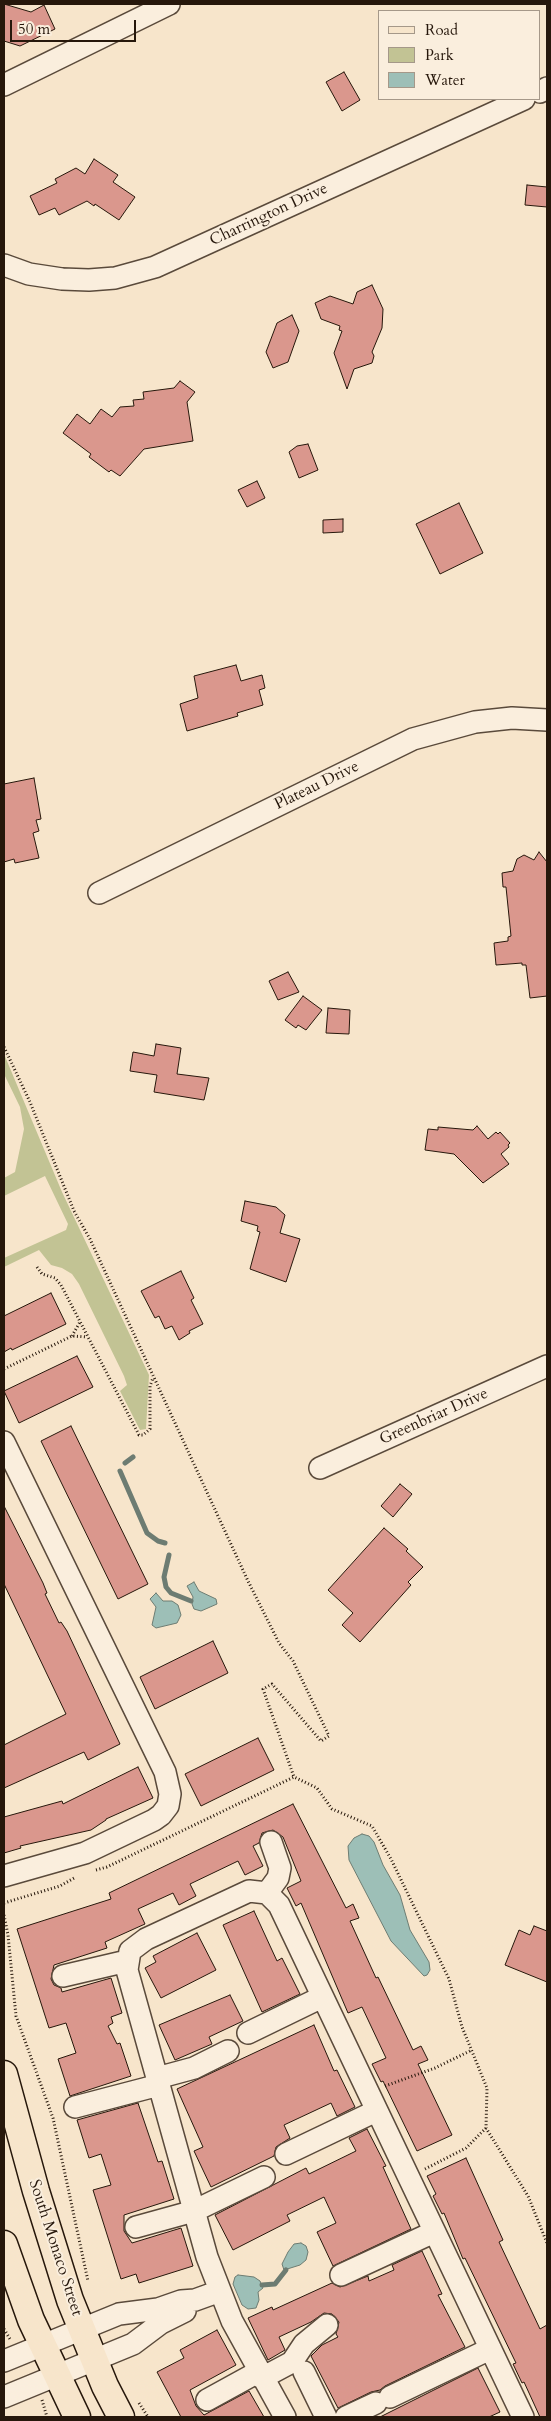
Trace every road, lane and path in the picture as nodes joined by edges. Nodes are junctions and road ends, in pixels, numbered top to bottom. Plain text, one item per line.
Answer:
1 (169, 4) edge
2 (4, 85) edge
3 (522, 100) edge
4 (4, 265) edge
5 (547, 720) edge
6 (99, 894) dead end
7 (4, 1047) edge
8 (36, 1267) dead end
9 (80, 1321) junction
10 (72, 1336) junction
11 (88, 1337) junction
12 (547, 1366) edge
13 (4, 1369) edge
14 (154, 1378) junction
15 (4, 1442) edge
16 (320, 1468) dead end
17 (270, 1842) dead end
18 (4, 1876) edge
19 (267, 1893) junction
20 (4, 1915) edge
21 (127, 1961) junction
22 (64, 1976) dead end
23 (322, 1997) junction
24 (248, 2033) dead end
25 (472, 2050) junction
26 (228, 2051) dead end
27 (4, 2074) edge
28 (158, 2081) junction
29 (372, 2102) junction
30 (74, 2107) dead end
31 (486, 2128) junction
32 (286, 2154) dead end
33 (264, 2177) dead end
34 (408, 2178) junction
35 (194, 2211) junction
36 (136, 2227) dead end
37 (434, 2232) junction
38 (547, 2243) edge
39 (4, 2244) edge
40 (341, 2276) dead end
41 (89, 2285) dead end
42 (220, 2291) junction
43 (195, 2300) junction
44 (327, 2325) dead end
45 (81, 2329) junction
46 (42, 2346) junction
47 (490, 2349) junction
48 (94, 2360) junction
49 (4, 2362) edge
50 (304, 2372) dead end
51 (260, 2375) junction
52 (56, 2376) junction
53 (4, 2397) edge
54 (207, 2400) dead end
55 (130, 2409) edge
56 (76, 2417) edge
57 (148, 2417) edge
58 (285, 2417) edge
59 (326, 2417) edge
60 (346, 2417) edge
61 (523, 2417) edge

1 - 2 street
3 - 4 street, Charrington Drive
5 - 6 street, Plateau Drive
7 - 14 path
8 - 9 path
9 - 10 path
9 - 11 path
10 - 11 path
10 - 13 path
11 - 14 path
12 - 16 street, Greenbriar Drive
14 - 25 path
15 - 18 street
17 - 19 street
19 - 21 street
19 - 23 street
20 - 41 path
21 - 22 street
21 - 28 street
23 - 24 street
23 - 29 street
25 - 29 path
25 - 31 path
26 - 28 street
27 - 45 main road, South Monaco Street
28 - 30 street
28 - 35 street
29 - 32 street
29 - 34 street
31 - 34 path
31 - 38 path
33 - 35 street
34 - 37 street
35 - 36 street
35 - 42 street
37 - 40 street
37 - 47 street
39 - 46 main road
42 - 43 street
42 - 51 street
43 - 45 street
43 - 48 street
44 - 51 street
45 - 46 street
45 - 48 main road, South Monaco Street
46 - 49 street
46 - 52 main road
47 - 60 street
47 - 61 street
48 - 52 street
48 - 55 main road, South Monaco Street
50 - 59 street
51 - 54 street
51 - 58 street
52 - 53 street
52 - 56 main road
55 - 57 path

